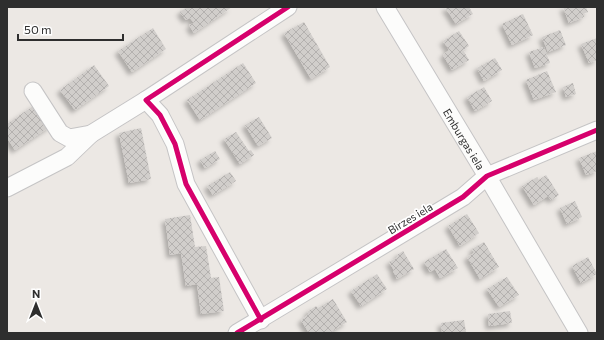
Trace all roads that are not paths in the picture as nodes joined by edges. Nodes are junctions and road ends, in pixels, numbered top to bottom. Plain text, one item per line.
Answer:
1 (288, 7) edge
2 (385, 7) edge
3 (33, 91) dead end
4 (146, 100) junction
5 (597, 130) edge
6 (91, 134) junction
7 (487, 176) junction
8 (7, 188) edge
9 (261, 320) junction
10 (237, 333) edge
11 (579, 333) edge

1 - 4 street
2 - 7 street, Emburgas iela
3 - 6 street
4 - 6 street
4 - 9 street
5 - 7 street, Birzes iela
6 - 8 street
7 - 9 street, Birzes iela
7 - 11 street, Emburgas iela
9 - 10 street, Birzes iela

